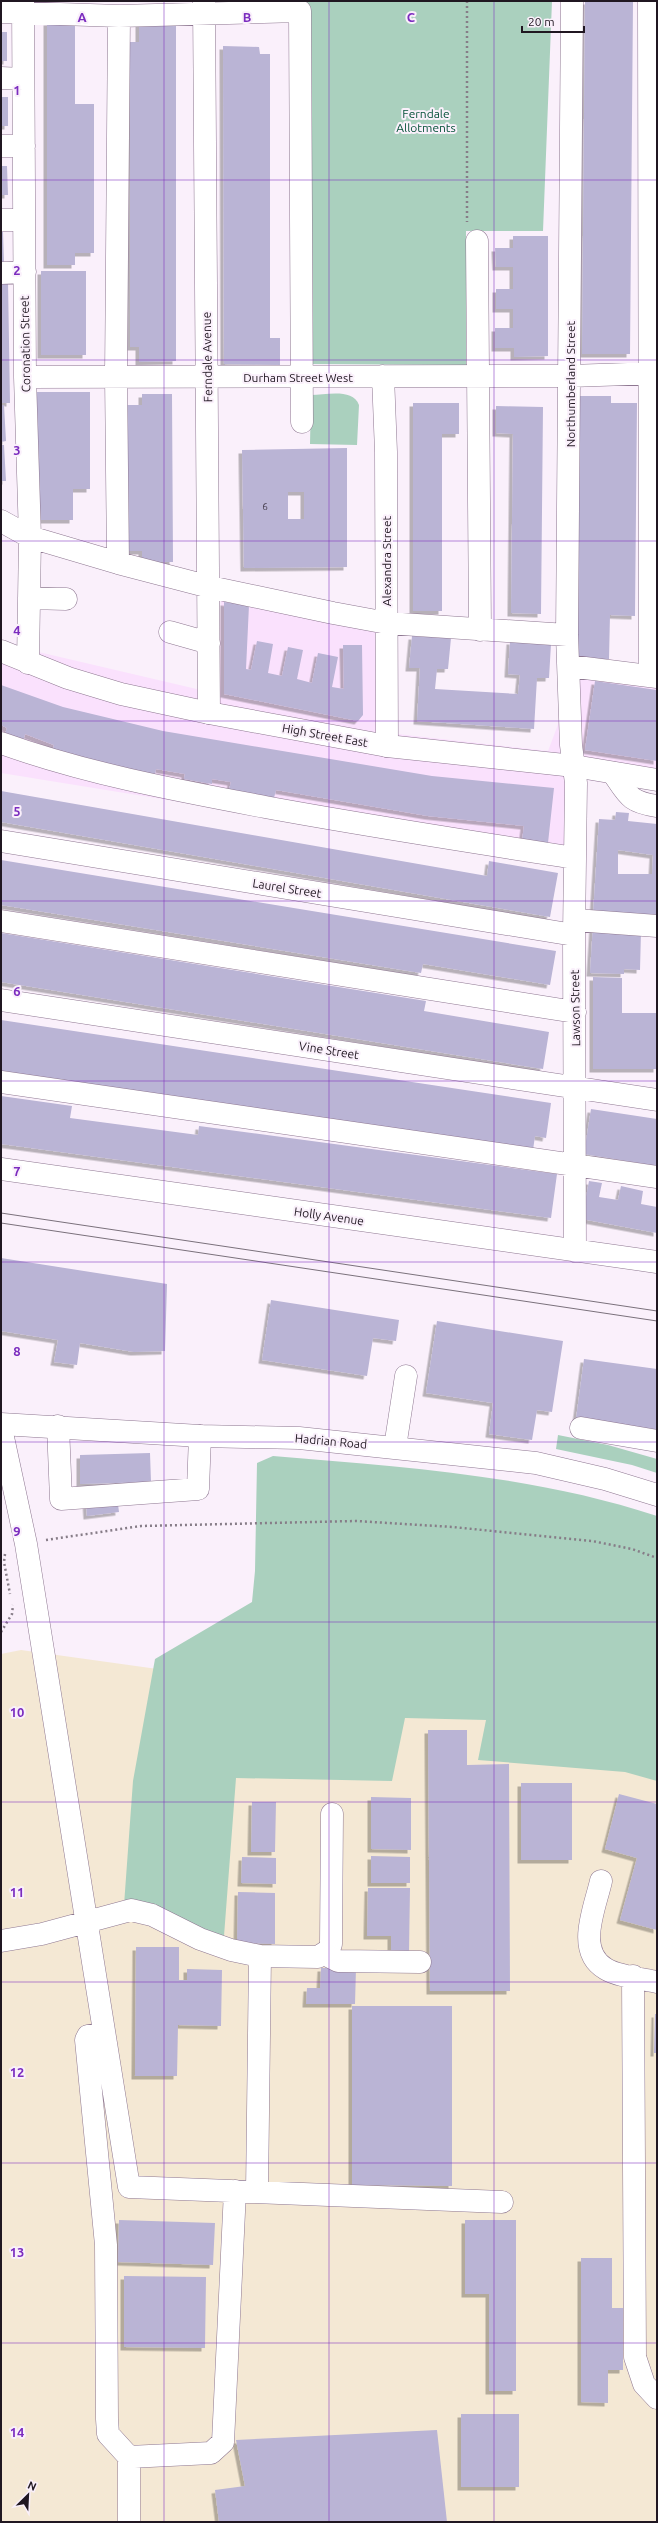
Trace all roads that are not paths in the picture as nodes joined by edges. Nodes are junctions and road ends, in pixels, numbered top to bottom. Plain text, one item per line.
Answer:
1 (572, 1) edge
2 (649, 1) edge
3 (23, 7) edge
4 (204, 7) edge
5 (1, 12) edge
6 (119, 16) junction
7 (1, 78) edge
8 (24, 79) junction
9 (1, 146) edge
10 (24, 146) junction
11 (1, 220) edge
12 (24, 220) junction
13 (477, 241) road end
14 (25, 272) junction
15 (1, 273) edge
16 (653, 373) edge
17 (479, 375) junction
18 (25, 376) junction
19 (116, 376) junction
20 (302, 376) junction
21 (383, 376) junction
22 (570, 376) junction
23 (207, 378) junction
24 (302, 422) dead end
25 (1, 521) edge
26 (30, 537) junction
27 (118, 563) junction
28 (210, 587) junction
29 (29, 598) junction
30 (66, 599) dead end
31 (387, 623) junction
32 (480, 630) junction
33 (170, 632) dead end
34 (568, 635) junction
35 (209, 643) junction
36 (1, 651) edge
37 (28, 663) junction
38 (569, 666) junction
39 (653, 676) edge
40 (209, 713) junction
41 (1, 744) edge
42 (387, 746) junction
43 (574, 766) junction
44 (613, 773) junction
45 (657, 780) edge
46 (657, 806) edge
47 (1, 841) edge
48 (575, 858) junction
49 (1, 921) edge
50 (657, 926) edge
51 (574, 927) junction
52 (1, 1000) edge
53 (575, 1012) junction
54 (1, 1082) edge
55 (575, 1087) junction
56 (657, 1100) edge
57 (576, 1165) junction
58 (1, 1169) edge
59 (657, 1177) edge
60 (575, 1251) junction
61 (657, 1262) edge
62 (406, 1376) dead end
63 (1, 1424) edge
64 (58, 1426) junction
65 (1, 1428) edge
66 (581, 1428) dead end
67 (200, 1436) junction
68 (657, 1441) edge
69 (394, 1447) junction
70 (657, 1495) edge
71 (332, 1814) dead end
72 (601, 1881) dead end
73 (86, 1921) junction
74 (1, 1941) edge
75 (324, 1954) junction
76 (260, 1956) junction
77 (420, 1962) dead end
78 (633, 1976) junction
79 (657, 1982) edge
80 (104, 2034) junction
81 (246, 2192) junction
82 (502, 2202) dead end
83 (657, 2398) edge
84 (129, 2457) junction
85 (129, 2522) edge

1 - 22 street, Northumberland Street
2 - 16 street
3 - 5 street
3 - 6 street
3 - 8 street, Coronation Street
4 - 6 street
4 - 20 street
4 - 23 street, Ferndale Avenue
6 - 19 street
7 - 8 street
8 - 10 street, Coronation Street
9 - 10 street
10 - 12 street, Coronation Street
11 - 12 street
12 - 14 street, Coronation Street
13 - 17 street
14 - 15 street
14 - 18 street, Coronation Street
16 - 22 street, Durham Street West
16 - 39 street
17 - 21 street, Durham Street West
17 - 22 street, Durham Street West
17 - 32 street
18 - 19 street, Durham Street West
18 - 26 street, Coronation Street
19 - 23 street, Durham Street West
19 - 27 street
20 - 21 street, Durham Street West
20 - 23 street, Durham Street West
20 - 24 street
21 - 31 street, Alexandra Street
22 - 34 street, Northumberland Street
23 - 28 street, Ferndale Avenue
25 - 26 street
26 - 27 street
26 - 29 street, Coronation Street
27 - 28 street
28 - 31 street
28 - 35 street, Ferndale Avenue
29 - 30 street
29 - 37 street, Coronation Street
31 - 32 street
31 - 42 street, Alexandra Street
32 - 34 street
33 - 35 street
34 - 38 street, Northumberland Street
35 - 40 street, Ferndale Avenue
36 - 37 street, High Street East
37 - 40 street, High Street East
38 - 39 street
38 - 43 street, Northumberland Street
40 - 42 street, High Street East
41 - 48 street
42 - 43 street, High Street East
43 - 44 street, High Street East
43 - 48 street, Lawson Street
44 - 45 street, High Street East
44 - 46 street
47 - 51 street, Laurel Street
48 - 51 street, Lawson Street
49 - 53 street
50 - 51 street, Laurel Street
51 - 53 street, Lawson Street
52 - 55 street, Vine Street
53 - 55 street, Lawson Street
54 - 57 street
55 - 56 street, Vine Street
55 - 57 street, Lawson Street
57 - 59 street
57 - 60 street, Lawson Street
58 - 60 street, Holly Avenue
60 - 61 street, Holly Avenue
62 - 69 street
63 - 64 street, Hadrian Road
64 - 67 street, Hadrian Road
64 - 67 street
65 - 73 street
66 - 68 street
67 - 69 street, Hadrian Road
69 - 70 street, Hadrian Road
71 - 75 street
72 - 78 street
73 - 74 street
73 - 76 street
73 - 80 street
75 - 76 street
75 - 77 street
76 - 81 street
78 - 79 street
78 - 83 street
80 - 81 street
80 - 84 street
81 - 82 street
81 - 84 street
84 - 85 street

